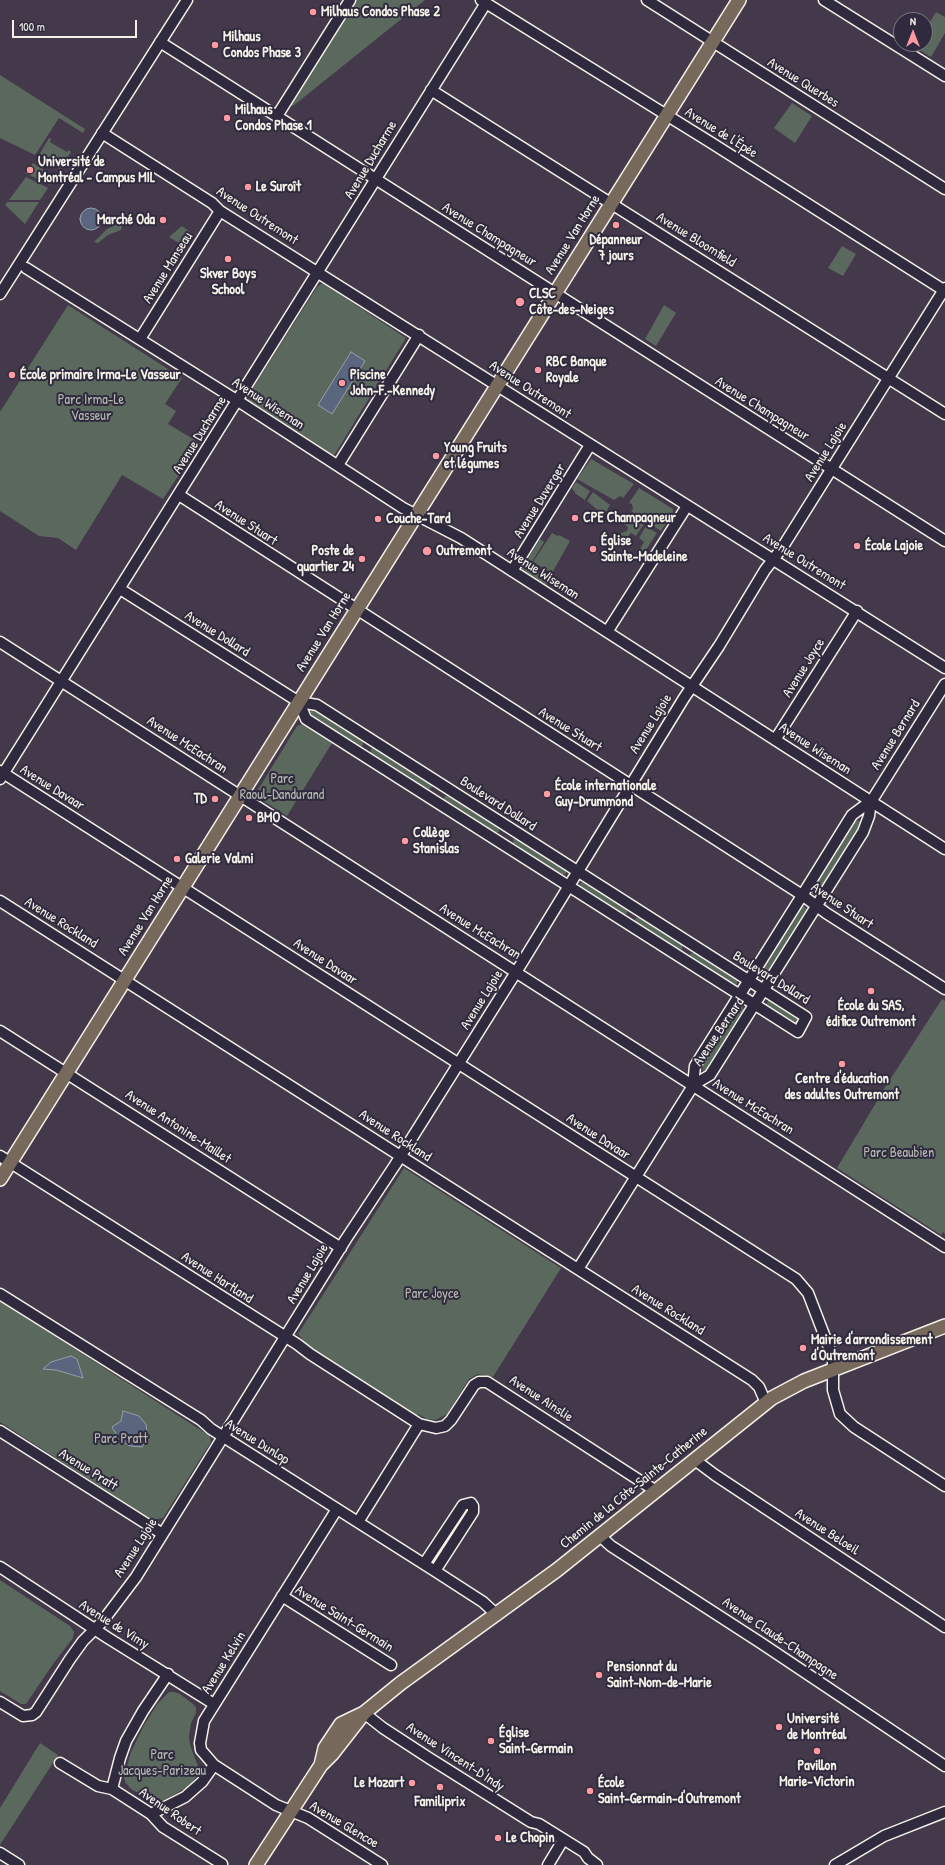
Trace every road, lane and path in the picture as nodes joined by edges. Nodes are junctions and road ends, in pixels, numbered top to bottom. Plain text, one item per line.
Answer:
1 (187, 0) edge
2 (350, 0) edge
3 (647, 0) edge
4 (739, 0) edge
5 (824, 0) edge
6 (483, 2) edge
7 (160, 42) junction
8 (713, 42) junction
9 (945, 76) edge
10 (431, 90) junction
11 (277, 116) junction
12 (667, 116) junction
13 (102, 133) junction
14 (376, 179) junction
15 (945, 190) edge
16 (611, 204) junction
17 (220, 211) junction
18 (26, 268) dead end
19 (319, 272) junction
20 (944, 290) edge
21 (0, 294) edge
22 (554, 294) junction
23 (419, 335) junction
24 (140, 339) junction
25 (889, 379) junction
26 (498, 385) junction
27 (238, 401) junction
28 (945, 414) edge
29 (590, 445) junction
30 (338, 465) junction
31 (831, 469) junction
32 (179, 495) junction
33 (687, 506) junction
34 (416, 515) junction
35 (945, 541) edge
36 (773, 560) junction
37 (512, 571) junction
38 (120, 589) junction
39 (357, 610) junction
40 (857, 611) junction
41 (607, 632) junction
42 (0, 642) edge
43 (945, 668) edge
44 (62, 682) junction
45 (945, 684) edge
46 (692, 686) junction
47 (299, 702) junction
48 (775, 740) junction
49 (1, 775) edge
50 (630, 785) junction
51 (240, 796) junction
52 (871, 801) junction
53 (945, 849) edge
54 (578, 871) junction
55 (569, 886) junction
56 (182, 888) junction
57 (802, 895) junction
58 (0, 901) edge
59 (816, 905) junction
60 (516, 972) junction
61 (124, 980) junction
62 (749, 980) junction
63 (763, 989) junction
64 (945, 989) edge
65 (739, 995) junction
66 (754, 1004) junction
67 (0, 1031) edge
68 (459, 1064) junction
69 (66, 1072) junction
70 (693, 1085) junction
71 (401, 1156) junction
72 (5, 1159) edge
73 (636, 1177) junction
74 (0, 1178) edge
75 (945, 1247) edge
76 (340, 1248) junction
77 (578, 1269) junction
78 (0, 1294) edge
79 (945, 1326) edge
80 (286, 1337) junction
81 (834, 1369) junction
82 (766, 1403) junction
83 (419, 1424) junction
84 (0, 1431) edge
85 (223, 1436) junction
86 (695, 1460) junction
87 (945, 1486) edge
88 (656, 1491) junction
89 (337, 1509) junction
90 (358, 1522) junction
91 (162, 1533) junction
92 (600, 1536) junction
93 (424, 1564) junction
94 (0, 1567) edge
95 (435, 1571) junction
96 (282, 1596) junction
97 (497, 1615) junction
98 (945, 1627) edge
99 (94, 1629) junction
100 (391, 1665) dead end
101 (168, 1674) junction
102 (0, 1702) edge
103 (214, 1704) junction
104 (364, 1713) junction
105 (60, 1763) dead end
106 (214, 1765) junction
107 (945, 1766) edge
108 (112, 1789) junction
109 (290, 1812) junction
110 (945, 1812) edge
111 (151, 1814) junction
112 (562, 1842) junction
113 (0, 1853) edge
114 (222, 1864) dead end
115 (19, 1865) edge
116 (256, 1865) edge
117 (382, 1865) edge
118 (548, 1865) edge
119 (597, 1865) edge
120 (836, 1865) edge

1 - 7 street
2 - 11 street
3 - 8 street, Avenue Querbes
4 - 8 main road, Avenue Van Horne
5 - 9 street
6 - 10 street, Avenue Ducharme
6 - 12 street, Avenue de l'Épée
7 - 11 street, Avenue Champagneur
7 - 13 street
8 - 12 main road, Avenue Van Horne
8 - 15 street, Avenue Querbes
10 - 14 street, Avenue Ducharme
10 - 16 street, Avenue Bloomfield
11 - 14 street, Avenue Champagneur
12 - 16 main road, Avenue Van Horne
12 - 20 street, Avenue de l'Épée
13 - 17 street, Avenue Outremont
13 - 21 street
14 - 19 street, Avenue Ducharme
14 - 22 street, Avenue Champagneur
16 - 22 main road, Avenue Van Horne
16 - 25 street, Avenue Bloomfield
17 - 19 street, Avenue Outremont
17 - 24 street, Avenue Manseau
18 - 24 street, Avenue Wiseman
19 - 23 street, Avenue Outremont
19 - 27 street, Avenue Ducharme
20 - 25 street, Avenue Lajoie
22 - 26 main road, Avenue Van Horne
22 - 31 street, Avenue Champagneur
23 - 26 street, Avenue Outremont
23 - 30 street
24 - 27 street, Avenue Wiseman
25 - 28 street, Avenue Bloomfield
25 - 31 street, Avenue Lajoie
26 - 29 street, Avenue Outremont
26 - 34 main road, Avenue Van Horne
27 - 30 street, Avenue Wiseman
27 - 32 street, Avenue Ducharme
29 - 33 street, Avenue Outremont
29 - 37 street, Avenue Duverger
30 - 34 street, Avenue Wiseman
31 - 35 street, Avenue Champagneur
31 - 36 street, Avenue Lajoie
32 - 38 street, Avenue Ducharme
32 - 39 street, Avenue Stuart
33 - 36 street, Avenue Outremont
33 - 41 street
34 - 37 street, Avenue Wiseman
34 - 39 main road, Avenue Van Horne
36 - 40 street, Avenue Outremont
36 - 46 street, Avenue Lajoie
37 - 41 street, Avenue Wiseman
38 - 44 street, Avenue Ducharme
38 - 47 street, Avenue Dollard
39 - 47 main road, Avenue Van Horne
39 - 50 street, Avenue Stuart
40 - 43 street, Avenue Outremont
40 - 48 street, Avenue Joyce
41 - 46 street, Avenue Wiseman
42 - 44 street, Avenue McEachran
44 - 49 street, Avenue Ducharme
44 - 51 street, Avenue McEachran
45 - 52 street, Avenue Bernard
46 - 48 street, Avenue Wiseman
46 - 50 street, Avenue Lajoie
47 - 51 main road, Avenue Van Horne
47 - 54 street, Boulevard Dollard
47 - 55 street, Boulevard Dollard
48 - 52 street, Avenue Wiseman
49 - 56 street, Avenue Davaar
50 - 54 street, Avenue Lajoie
50 - 57 street, Avenue Stuart
51 - 56 main road, Avenue Van Horne
51 - 60 street, Avenue McEachran
52 - 53 street, Avenue Wiseman
52 - 57 street, Avenue Bernard
52 - 59 street, Avenue Bernard
54 - 55 street, Avenue Lajoie
54 - 62 street, Boulevard Dollard
55 - 60 street, Avenue Lajoie
55 - 65 street, Boulevard Dollard
56 - 61 main road, Avenue Van Horne
56 - 68 street, Avenue Davaar
57 - 59 street, Avenue Stuart
57 - 62 street, Avenue Bernard
58 - 61 street, Avenue Rockland
59 - 63 street, Avenue Bernard
59 - 64 street, Avenue Stuart
60 - 68 street, Avenue Lajoie
60 - 70 street, Avenue McEachran
61 - 69 main road, Avenue Van Horne
61 - 71 street, Avenue Rockland
62 - 63 street, Boulevard Dollard
62 - 65 street, Avenue Bernard
63 - 66 street, Avenue Bernard
63 - 66 street, Boulevard Dollard
65 - 66 street, Boulevard Dollard
65 - 70 street, Avenue Bernard
66 - 70 street, Avenue Bernard
67 - 69 street, Avenue Antonine-Maillet
68 - 71 street, Avenue Lajoie
68 - 73 street, Avenue Davaar
69 - 72 main road, Avenue Van Horne
69 - 76 street, Avenue Antonine-Maillet
70 - 73 street, Avenue Davaar
70 - 75 street, Avenue McEachran
71 - 76 street, Avenue Lajoie
71 - 77 street, Avenue Rockland
72 - 74 main road, Avenue Van Horne
72 - 80 street, Avenue Hartland
73 - 77 street, Avenue Davaar
73 - 81 street, Avenue Davaar
76 - 80 street, Avenue Lajoie
77 - 82 street, Avenue Rockland
78 - 85 street, Avenue Dunlop
79 - 81 main road, Chemin de la Côte-Sainte-Catherine
80 - 83 street, Avenue Hartland
80 - 85 street, Avenue Lajoie
81 - 82 main road, Chemin de la Côte-Sainte-Catherine
81 - 87 street, Avenue Davaar
82 - 86 main road, Chemin de la Côte-Sainte-Catherine
83 - 88 street, Avenue Ainslie
83 - 90 street
84 - 91 street, Avenue Pratt
85 - 89 street, Avenue Dunlop
85 - 91 street, Avenue Lajoie
86 - 88 main road, Chemin de la Côte-Sainte-Catherine
86 - 98 street, Avenue Beloeil
88 - 92 main road, Chemin de la Côte-Sainte-Catherine
89 - 90 street, Avenue Dunlop
89 - 96 street, Avenue Kelvin
90 - 93 street, Avenue Dunlop
91 - 99 street, Avenue Lajoie
92 - 97 main road, Chemin de la Côte-Sainte-Catherine
92 - 107 street, Avenue Claude-Champagne
93 - 95 street, Avenue Dunlop
93 - 95 street
94 - 99 street, Avenue de Vimy
95 - 97 street, Avenue Dunlop
96 - 100 street, Avenue Saint-Germain
96 - 103 street, Avenue Kelvin
97 - 104 main road, Chemin de la Côte-Sainte-Catherine
99 - 101 street, Avenue de Vimy
99 - 102 street, Avenue Lajoie
101 - 103 street, Avenue de Vimy
101 - 108 street
103 - 106 street, Avenue Kelvin
104 - 109 main road, Chemin de la Côte-Sainte-Catherine
104 - 112 street, Avenue Vincent-D'Indy
105 - 108 street, Avenue Robert
106 - 109 street
106 - 111 street
108 - 111 street, Avenue Robert
109 - 116 main road, Chemin de la Côte-Sainte-Catherine
109 - 117 street, Avenue Glencoe
110 - 120 street
111 - 114 street, Avenue Robert
112 - 118 street
112 - 119 street, Avenue Vincent-D'Indy
113 - 115 street

